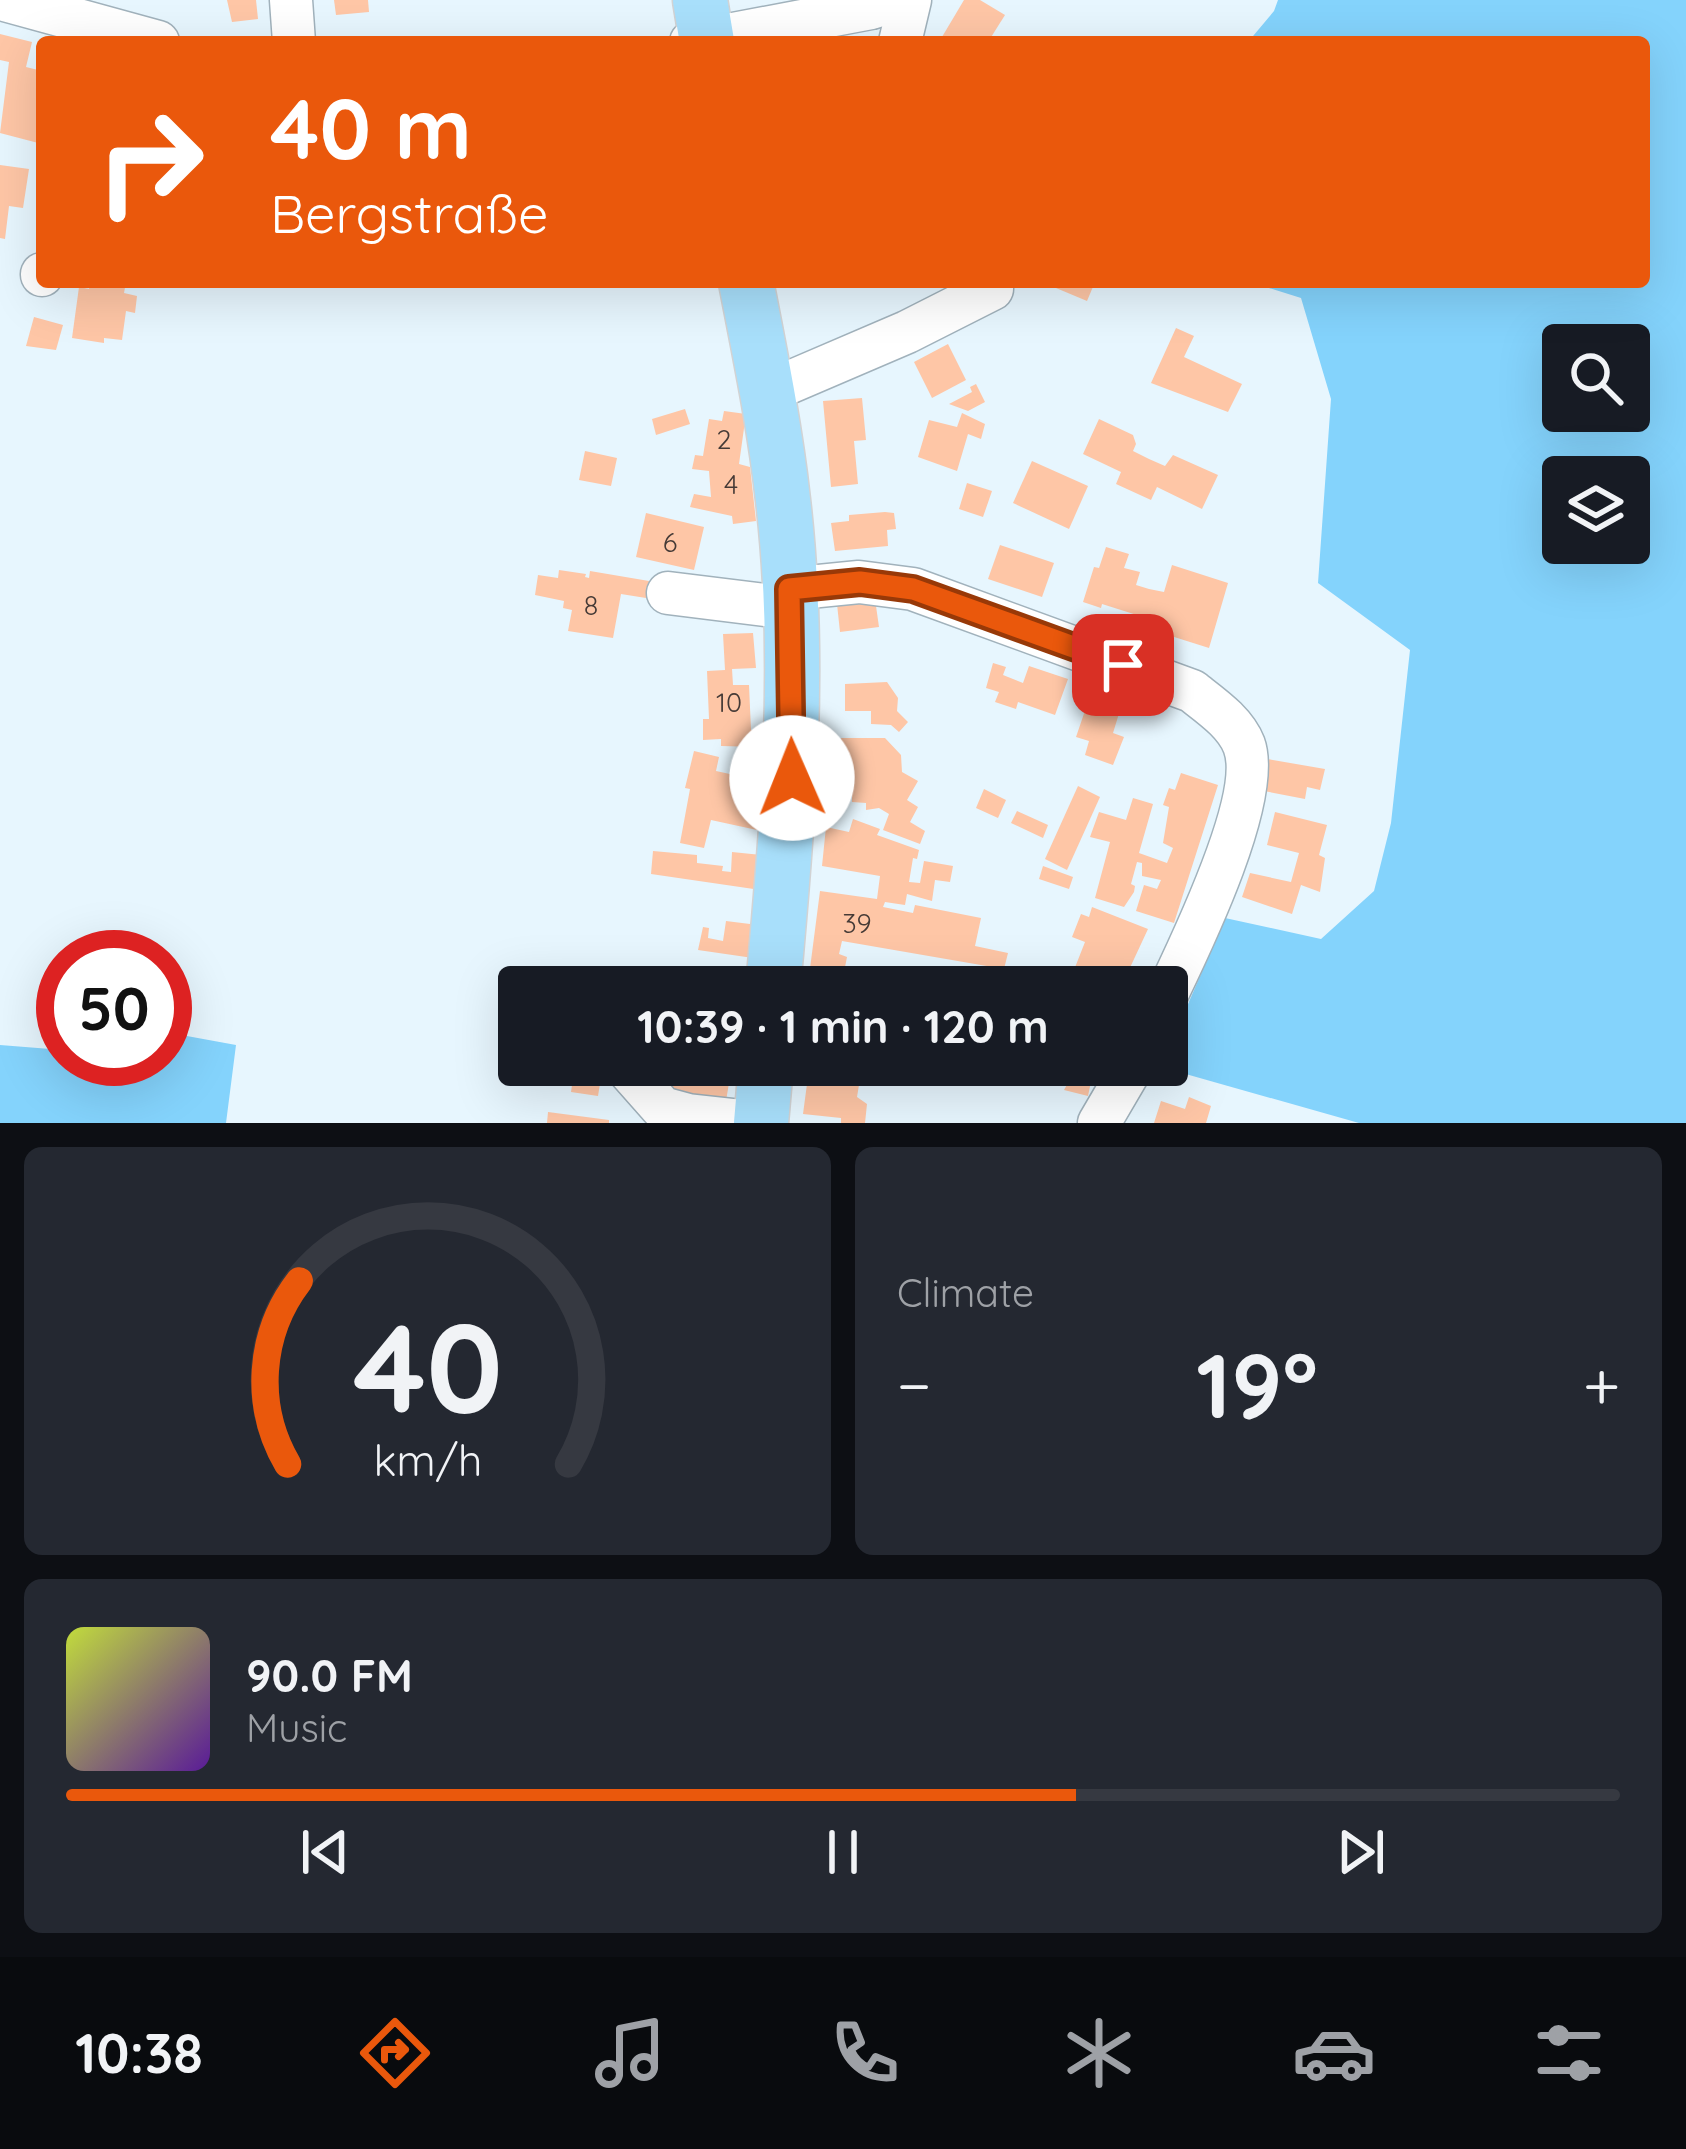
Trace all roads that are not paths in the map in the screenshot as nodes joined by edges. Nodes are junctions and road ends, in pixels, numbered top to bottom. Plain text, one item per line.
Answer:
1 (5, 0) edge
2 (291, 0) edge
3 (896, 0) edge
4 (910, 0) edge
5 (701, 31) edge
6 (108, 36) edge
7 (294, 36) edge
8 (901, 36) edge
9 (747, 288) edge
10 (992, 289) dead end
11 (762, 370) junction
12 (668, 593) dead end
13 (789, 599) junction
14 (775, 966) edge
15 (1178, 966) edge
16 (643, 1086) edge
17 (764, 1086) edge
18 (1121, 1086) edge
19 (761, 1123) edge
20 (1099, 1123) edge

1 - 6 street
2 - 7 street
3 - 5 street
4 - 8 street
9 - 11 main road
10 - 11 street
11 - 13 main road
12 - 13 street
13 - 14 main road
13 - 15 street
16 - 19 street
17 - 19 main road
18 - 20 street

